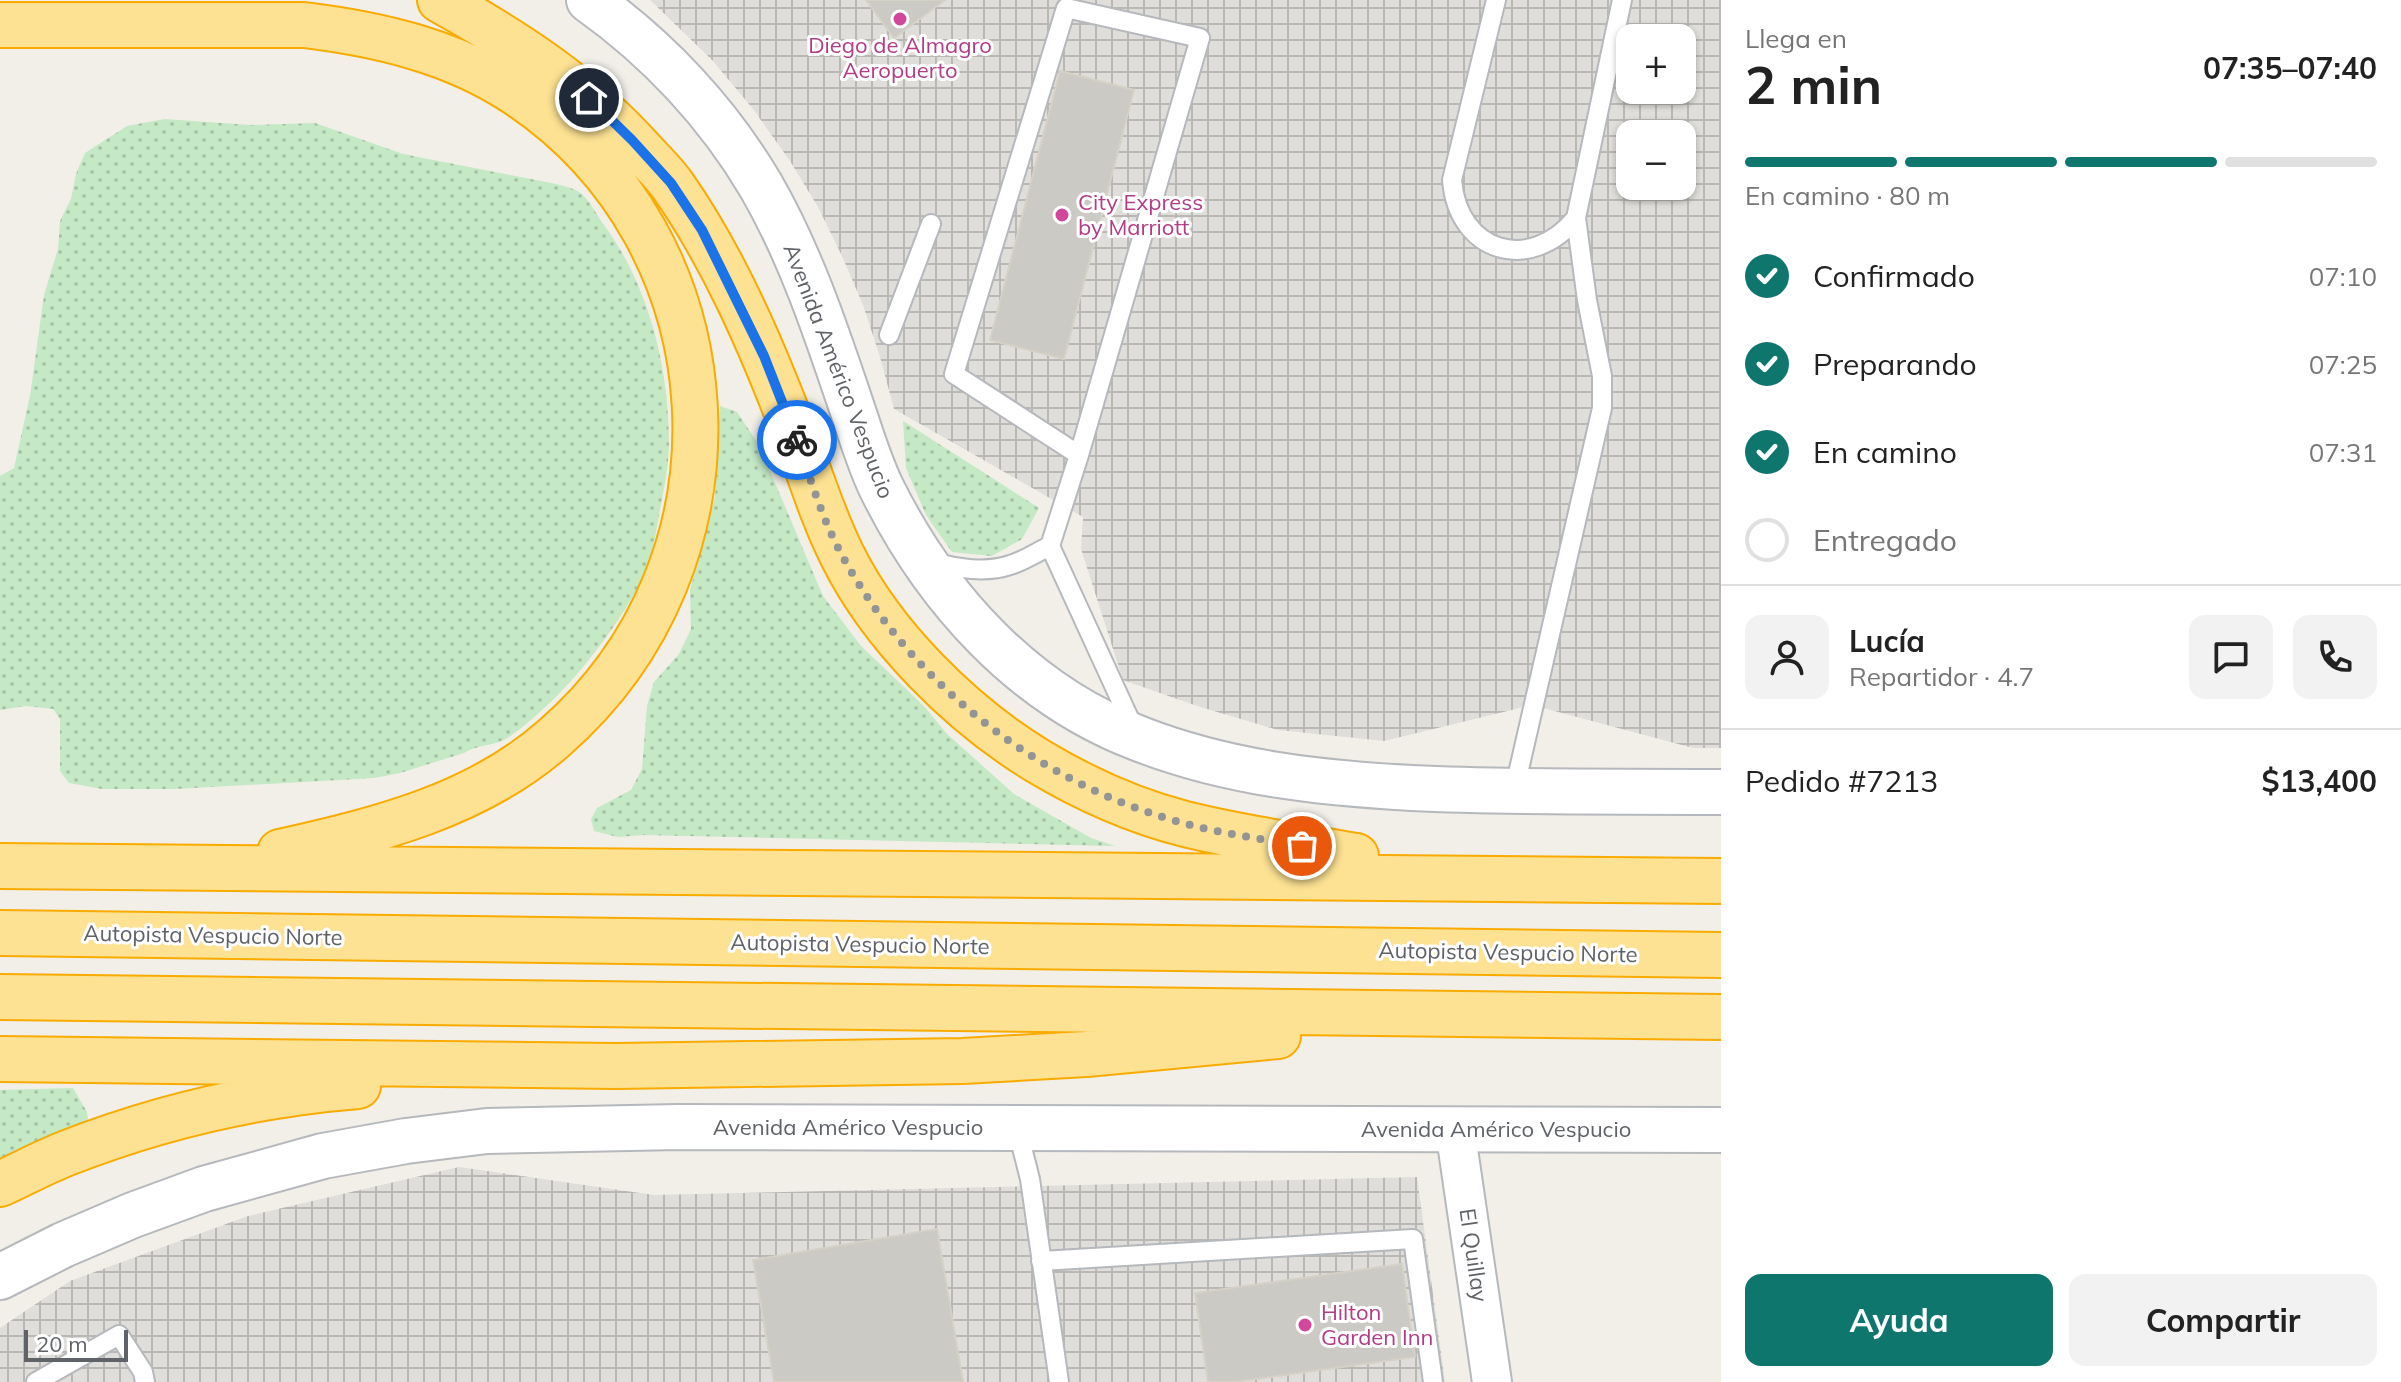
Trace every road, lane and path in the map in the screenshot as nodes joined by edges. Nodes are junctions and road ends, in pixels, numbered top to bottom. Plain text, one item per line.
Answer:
1 (440, 0) edge
2 (589, 0) edge
3 (1496, 0) edge
4 (1622, 0) edge
5 (0, 25) edge
6 (1576, 218) junction
7 (931, 224) dead end
8 (889, 335) dead end
9 (1079, 455) junction
10 (1050, 546) junction
11 (920, 557) junction
12 (1138, 739) junction
13 (1514, 791) junction
14 (1721, 792) edge
15 (0, 866) edge
16 (194, 867) junction
17 (1476, 878) junction
18 (1721, 881) edge
19 (0, 933) edge
20 (1721, 955) edge
21 (0, 997) edge
22 (1508, 1014) junction
23 (1721, 1017) edge
24 (0, 1059) edge
25 (616, 1066) junction
26 (1017, 1128) junction
27 (1455, 1129) junction
28 (1721, 1130) edge
29 (0, 1184) edge
30 (1041, 1261) junction
31 (0, 1277) edge
32 (36, 1382) edge
33 (145, 1382) edge
34 (1059, 1382) edge
35 (1433, 1382) edge
36 (1492, 1382) edge

1 - 17 highway
2 - 11 street, Avenida Américo Vespucio
3 - 6 lane
4 - 6 lane
5 - 16 highway
6 - 13 lane
7 - 8 lane
9 - 9 lane
9 - 10 lane
10 - 11 lane
10 - 12 lane
11 - 12 street, Avenida Américo Vespucio
12 - 13 street, Avenida Américo Vespucio
13 - 14 street, Avenida Américo Vespucio
15 - 16 highway
16 - 17 highway
17 - 18 highway
19 - 20 highway, Autopista Vespucio Norte
21 - 22 highway
22 - 23 highway
22 - 25 highway
24 - 25 highway
25 - 29 highway
26 - 27 street, Avenida Américo Vespucio
26 - 30 lane
26 - 31 street, Avenida Américo Vespucio
27 - 28 street, Avenida Américo Vespucio
27 - 36 street, El Quillay
30 - 34 lane
30 - 35 lane
32 - 33 lane

